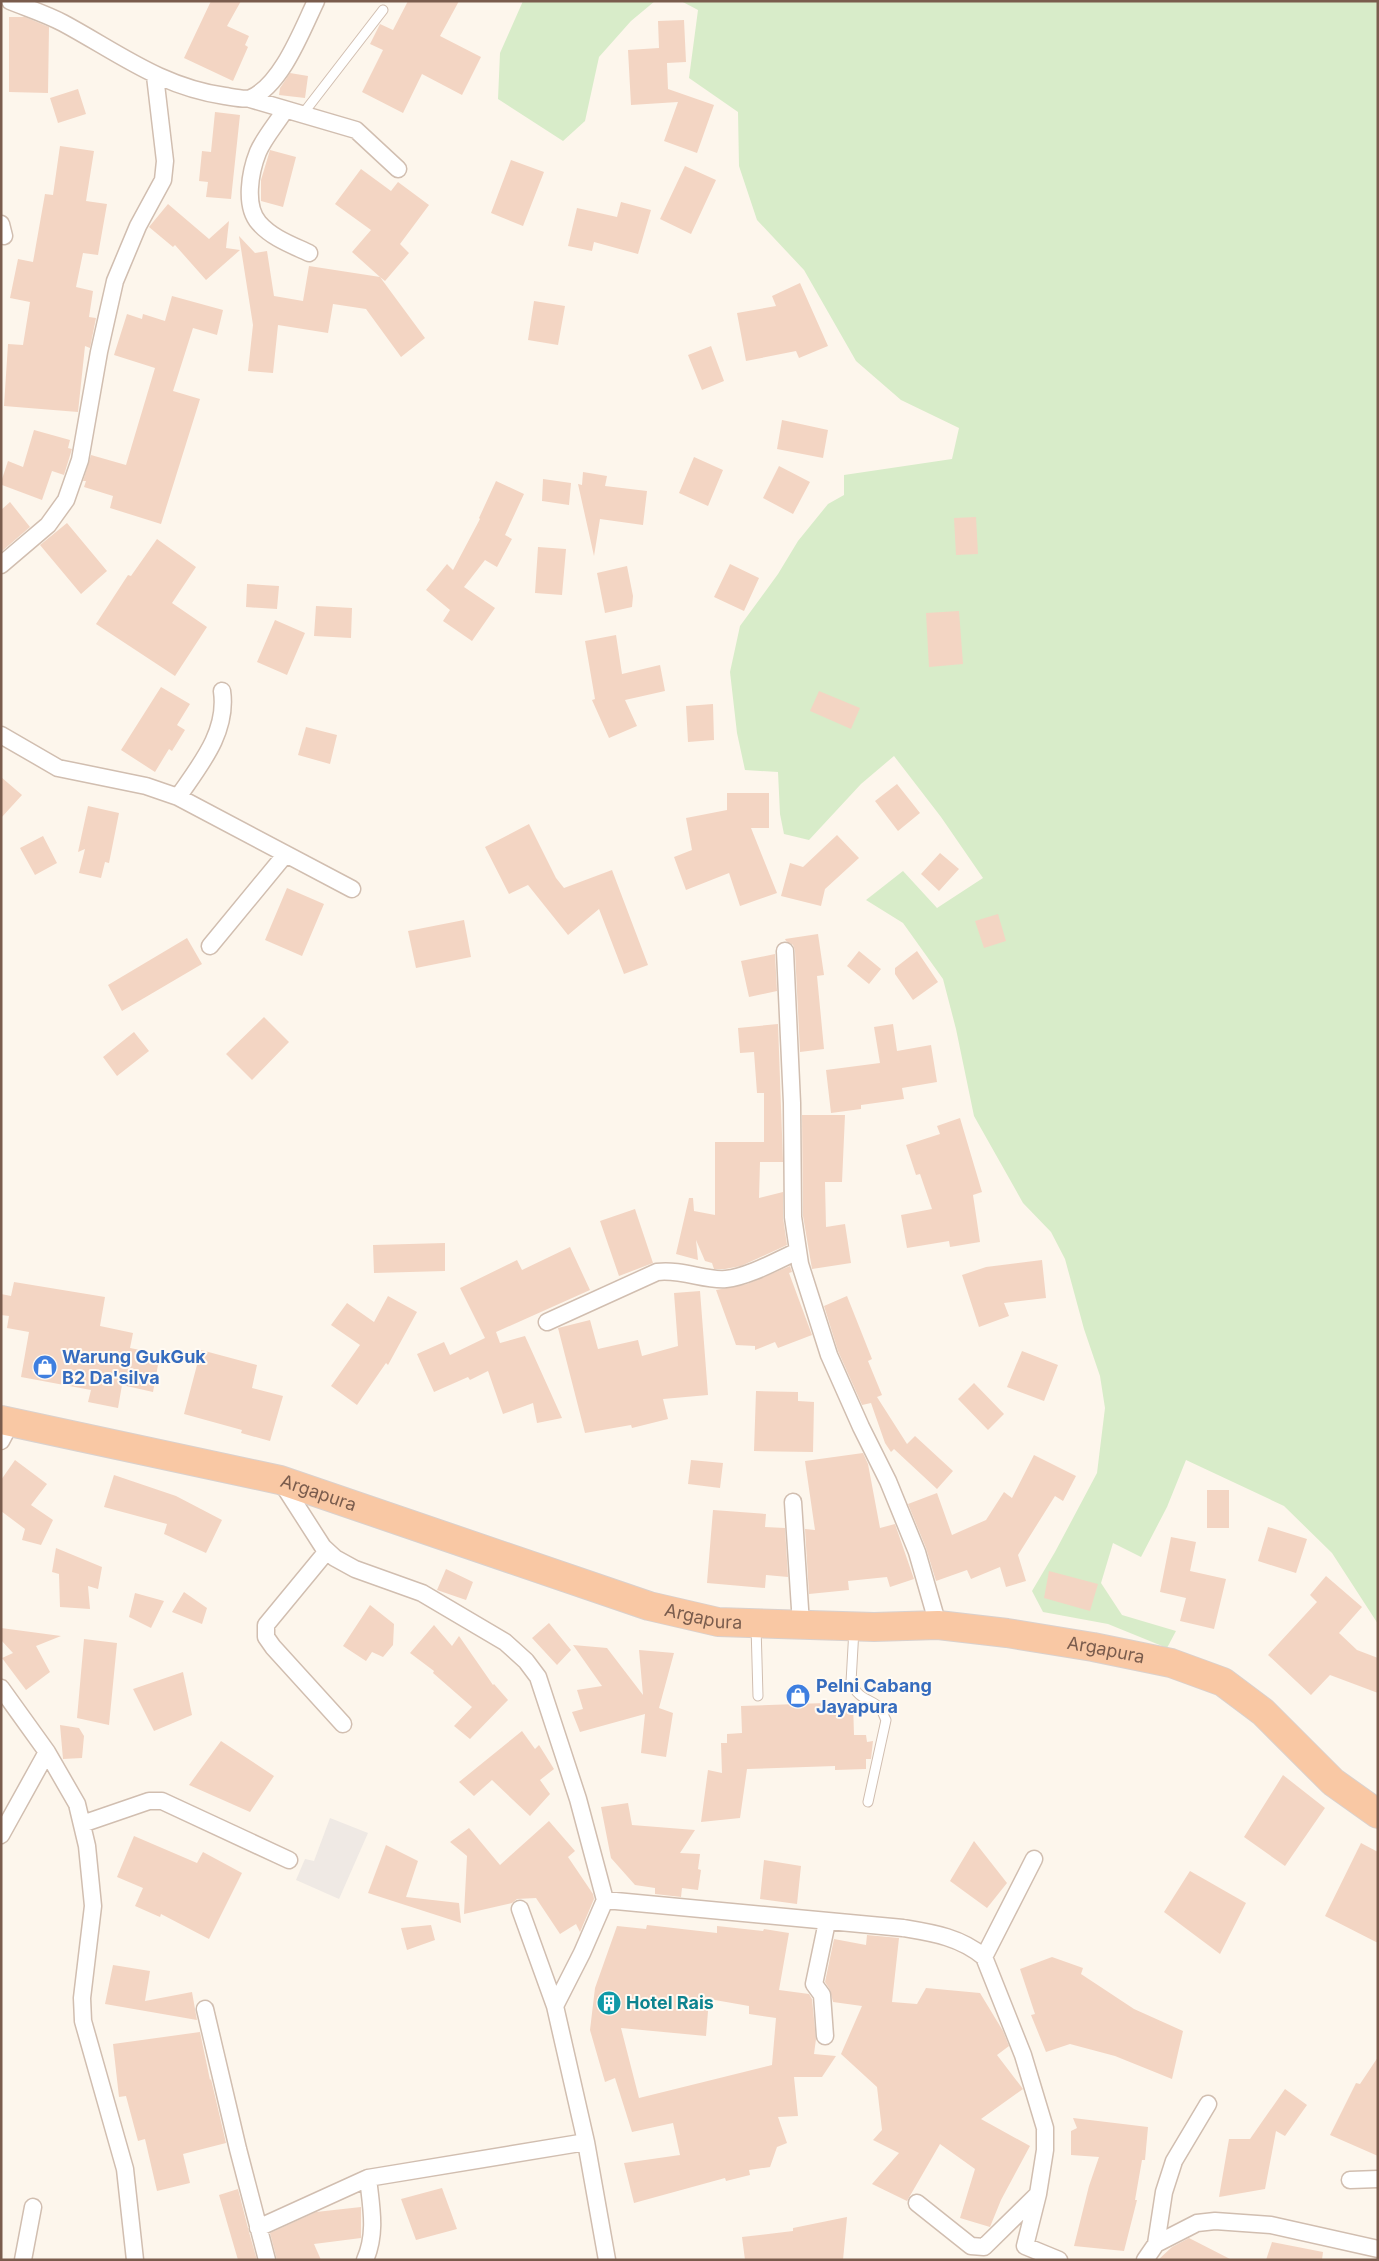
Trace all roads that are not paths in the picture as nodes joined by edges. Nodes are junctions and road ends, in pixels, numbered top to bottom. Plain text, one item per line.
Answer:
1 (10, 1) edge
2 (316, 1) edge
3 (383, 10) dead end
4 (155, 76) junction
5 (250, 98) junction
6 (285, 110) junction
7 (302, 115) junction
8 (398, 168) dead end
9 (309, 253) dead end
10 (1, 565) edge
11 (222, 691) dead end
12 (1, 736) edge
13 (178, 798) junction
14 (285, 855) junction
15 (352, 889) dead end
16 (210, 946) dead end
17 (785, 951) dead end
18 (798, 1251) junction
19 (547, 1322) dead end
20 (5, 1427) edge
21 (280, 1480) junction
22 (793, 1502) dead end
23 (328, 1551) junction
24 (756, 1623) junction
25 (801, 1624) junction
26 (938, 1625) junction
27 (854, 1626) junction
28 (1, 1688) edge
29 (758, 1696) dead end
30 (343, 1724) dead end
31 (46, 1752) junction
32 (868, 1802) dead end
33 (1378, 1814) edge
34 (82, 1824) junction
35 (1, 1835) edge
36 (1034, 1859) dead end
37 (289, 1860) dead end
38 (605, 1900) junction
39 (520, 1909) dead end
40 (827, 1922) junction
41 (984, 1957) junction
42 (555, 2006) junction
43 (206, 2009) dead end
44 (825, 2036) dead end
45 (1208, 2104) dead end
46 (586, 2142) junction
47 (368, 2178) junction
48 (1378, 2179) edge
49 (1350, 2180) dead end
50 (1038, 2194) junction
51 (918, 2203) dead end
52 (33, 2207) dead end
53 (258, 2228) junction
54 (1156, 2244) junction
55 (1378, 2249) edge
56 (1023, 2253) edge
57 (23, 2260) edge
58 (135, 2260) edge
59 (267, 2260) edge
60 (365, 2260) edge
61 (607, 2260) edge
62 (1059, 2260) edge
63 (1145, 2260) edge

1 - 4 street
2 - 5 street
3 - 7 lane
4 - 5 street
4 - 10 street
5 - 6 street
6 - 7 street
6 - 9 street
7 - 8 street
11 - 13 street
12 - 13 street
13 - 14 street
14 - 15 street
14 - 16 street
17 - 18 street
18 - 19 street
18 - 26 street
20 - 21 highway, Argapura
21 - 23 street
21 - 24 highway, Argapura
22 - 25 street
23 - 30 street
23 - 38 street
24 - 25 highway, Argapura
24 - 29 lane
25 - 27 highway, Argapura
26 - 27 highway, Argapura
26 - 33 highway, Argapura
27 - 32 lane
28 - 31 street
31 - 34 street
31 - 35 street
34 - 37 street
34 - 58 street
36 - 41 street
38 - 40 street
38 - 42 street
39 - 42 street
40 - 41 street
40 - 44 street
41 - 50 street
42 - 46 street
43 - 53 street
45 - 54 street
46 - 47 street
46 - 61 street
47 - 53 street
47 - 60 street
48 - 49 street
50 - 51 street
50 - 56 street
52 - 57 street
53 - 59 street
54 - 55 street
54 - 63 street
56 - 62 street

